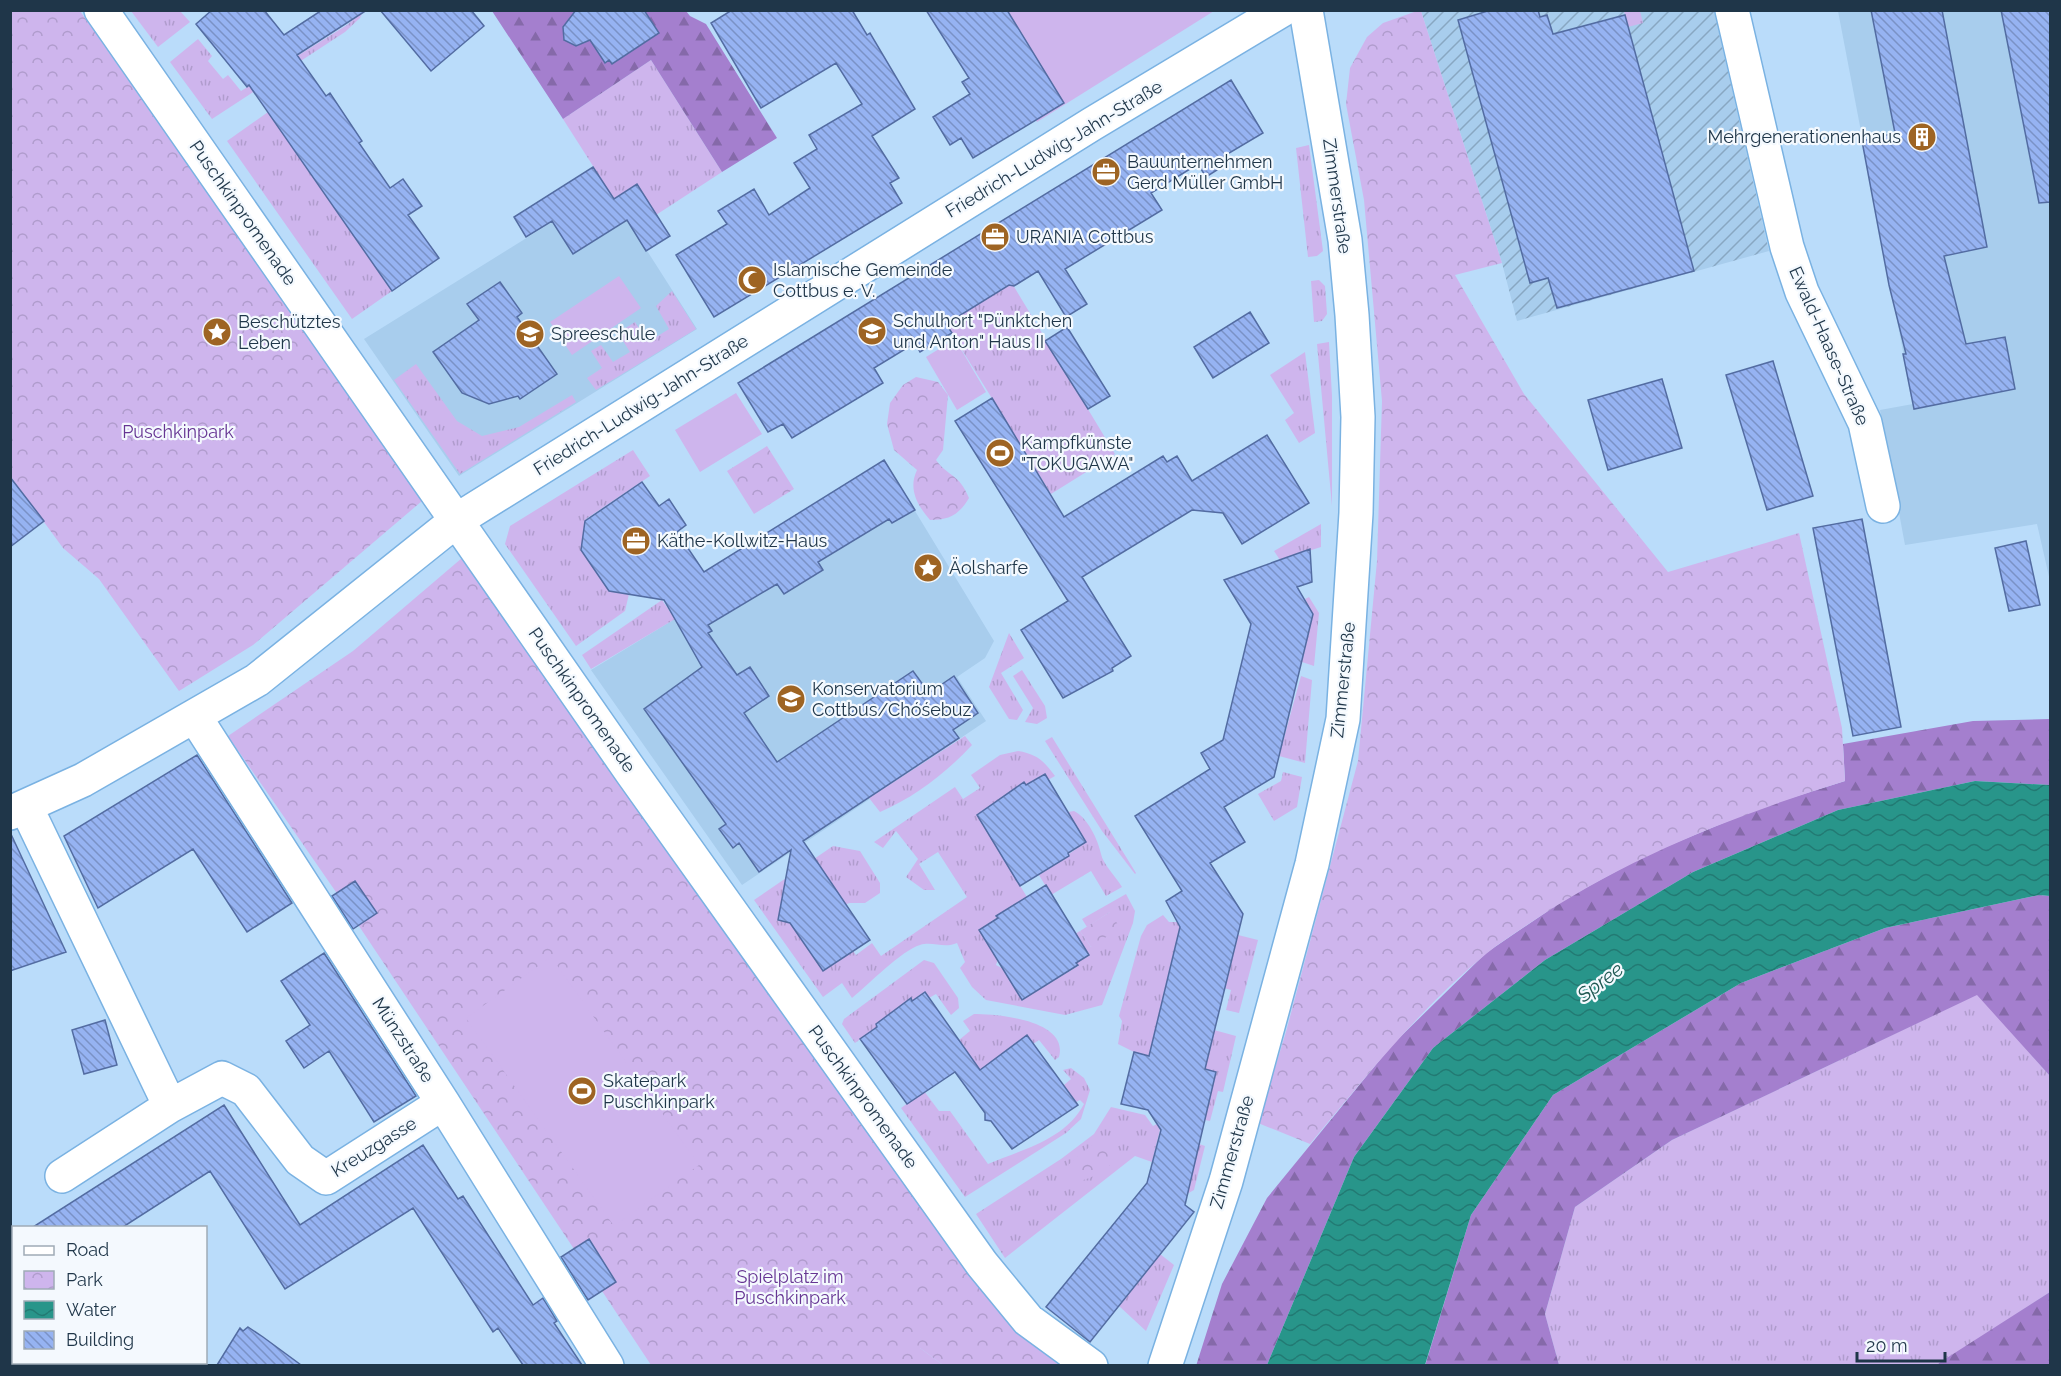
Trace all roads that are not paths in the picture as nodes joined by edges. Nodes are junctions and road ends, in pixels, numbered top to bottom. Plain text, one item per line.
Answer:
1 (101, 10) edge
2 (1282, 10) edge
3 (1306, 10) edge
4 (1732, 10) edge
5 (1883, 506) dead end
6 (457, 520) junction
7 (195, 717) junction
8 (18, 810) edge
9 (443, 1103) junction
10 (170, 1106) junction
11 (62, 1176) dead end
12 (607, 1365) edge
13 (1091, 1365) edge
14 (1165, 1365) edge

1 - 6 street, Puschkinpromenade
2 - 6 street, Friedrich-Ludwig-Jahn-Straße
3 - 14 street, Zimmerstraße
4 - 5 street, Ewald-Haase-Straße
6 - 7 street, Friedrich-Ludwig-Jahn-Straße
6 - 13 street, Puschkinpromenade
7 - 8 street, Friedrich-Ludwig-Jahn-Straße
7 - 9 street, Münzstraße
8 - 10 street
9 - 10 street, Kreuzgasse
9 - 12 street, Münzstraße
10 - 11 street, Kreuzgasse

